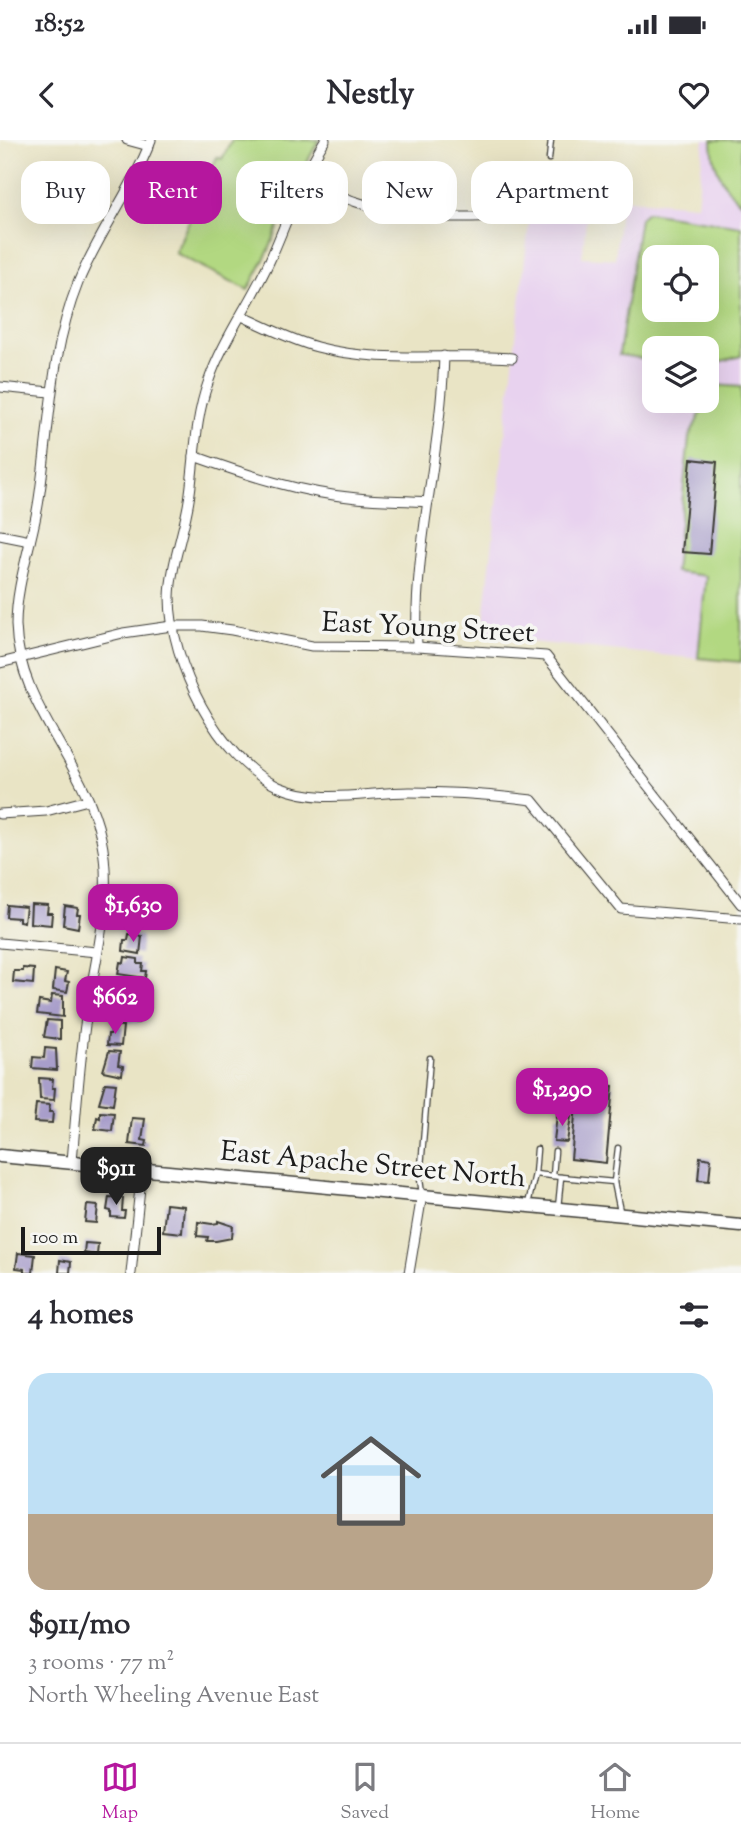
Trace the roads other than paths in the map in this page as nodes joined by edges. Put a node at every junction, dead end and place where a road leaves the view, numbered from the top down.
1 (127, 140) edge
2 (324, 140) edge
3 (551, 140) edge
4 (150, 143) edge
5 (550, 159) dead end
6 (313, 161) edge
7 (348, 198) edge
8 (471, 216) edge
9 (285, 224) edge
10 (242, 316) junction
11 (444, 356) junction
12 (512, 358) dead end
13 (0, 387) edge
14 (50, 392) junction
15 (194, 456) junction
16 (428, 502) junction
17 (0, 535) edge
18 (30, 541) junction
19 (173, 626) junction
20 (417, 647) junction
21 (20, 658) junction
22 (0, 663) edge
23 (88, 800) junction
24 (0, 814) edge
25 (741, 904) edge
26 (741, 919) edge
27 (0, 943) edge
28 (97, 952) junction
29 (430, 1058) dead end
30 (618, 1147) dead end
31 (537, 1149) dead end
32 (555, 1151) dead end
33 (0, 1156) edge
34 (72, 1162) junction
35 (142, 1169) junction
36 (535, 1174) junction
37 (553, 1176) junction
38 (561, 1177) junction
39 (614, 1182) junction
40 (422, 1195) junction
41 (528, 1206) junction
42 (558, 1209) junction
43 (621, 1215) junction
44 (741, 1226) edge
45 (131, 1273) edge
46 (409, 1273) edge

1 - 4 street
2 - 6 street
3 - 5 lane
4 - 14 street
7 - 8 street
9 - 10 street
10 - 11 street
10 - 15 street
11 - 12 street
11 - 16 street
13 - 14 street
14 - 18 street
15 - 16 street
15 - 19 street
16 - 20 street
17 - 18 street
18 - 21 street
19 - 20 street, East Young Street
19 - 21 street, East Young Street
19 - 26 street
20 - 25 street, East Young Street
21 - 22 street, East Young Street
21 - 23 street
23 - 24 street
23 - 28 street
27 - 28 street
28 - 34 street
29 - 40 lane
30 - 39 lane
31 - 36 lane
32 - 37 lane
33 - 34 main road, East Apache Street North
34 - 35 main road, East Apache Street North
35 - 40 main road, East Apache Street North
35 - 45 street
36 - 37 lane
36 - 41 lane
37 - 38 lane
38 - 39 lane
38 - 42 lane
39 - 43 lane
40 - 41 main road, East Apache Street North
40 - 46 street
41 - 42 main road, East Apache Street North
42 - 43 main road, East Apache Street North
43 - 44 main road, East Apache Street North

